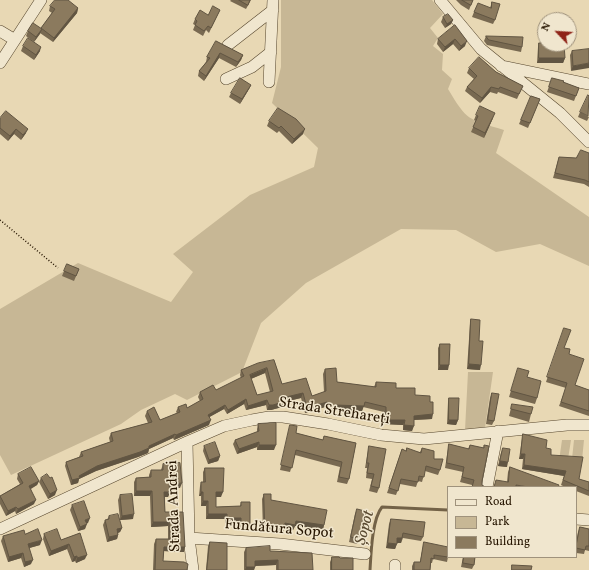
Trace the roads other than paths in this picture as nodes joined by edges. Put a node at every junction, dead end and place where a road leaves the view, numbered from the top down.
1 (41, 0) edge
2 (440, 0) edge
3 (273, 5) edge
4 (0, 31) edge
5 (15, 40) junction
6 (228, 45) edge
7 (271, 52) junction
8 (0, 63) edge
9 (500, 66) junction
10 (226, 79) dead end
11 (269, 82) dead end
12 (589, 84) edge
13 (589, 142) edge
14 (589, 425) edge
15 (498, 431) junction
16 (187, 442) junction
17 (487, 486) edge
18 (577, 519) edge
19 (589, 520) edge
20 (0, 529) edge
21 (190, 538) junction
22 (365, 554) dead end
23 (193, 570) edge

1 - 5 street
2 - 9 street
3 - 6 street
3 - 7 street
4 - 5 street
5 - 8 street
7 - 10 street
7 - 11 street
9 - 12 street
9 - 13 street
14 - 15 street, Strada Strehareți
15 - 16 street, Strada Strehareți
15 - 17 street
16 - 20 street, Strada Strehareți
16 - 21 street, Strada Andrei
18 - 19 street
21 - 22 street, Fundătura Sopot
21 - 23 street, Strada Andrei

